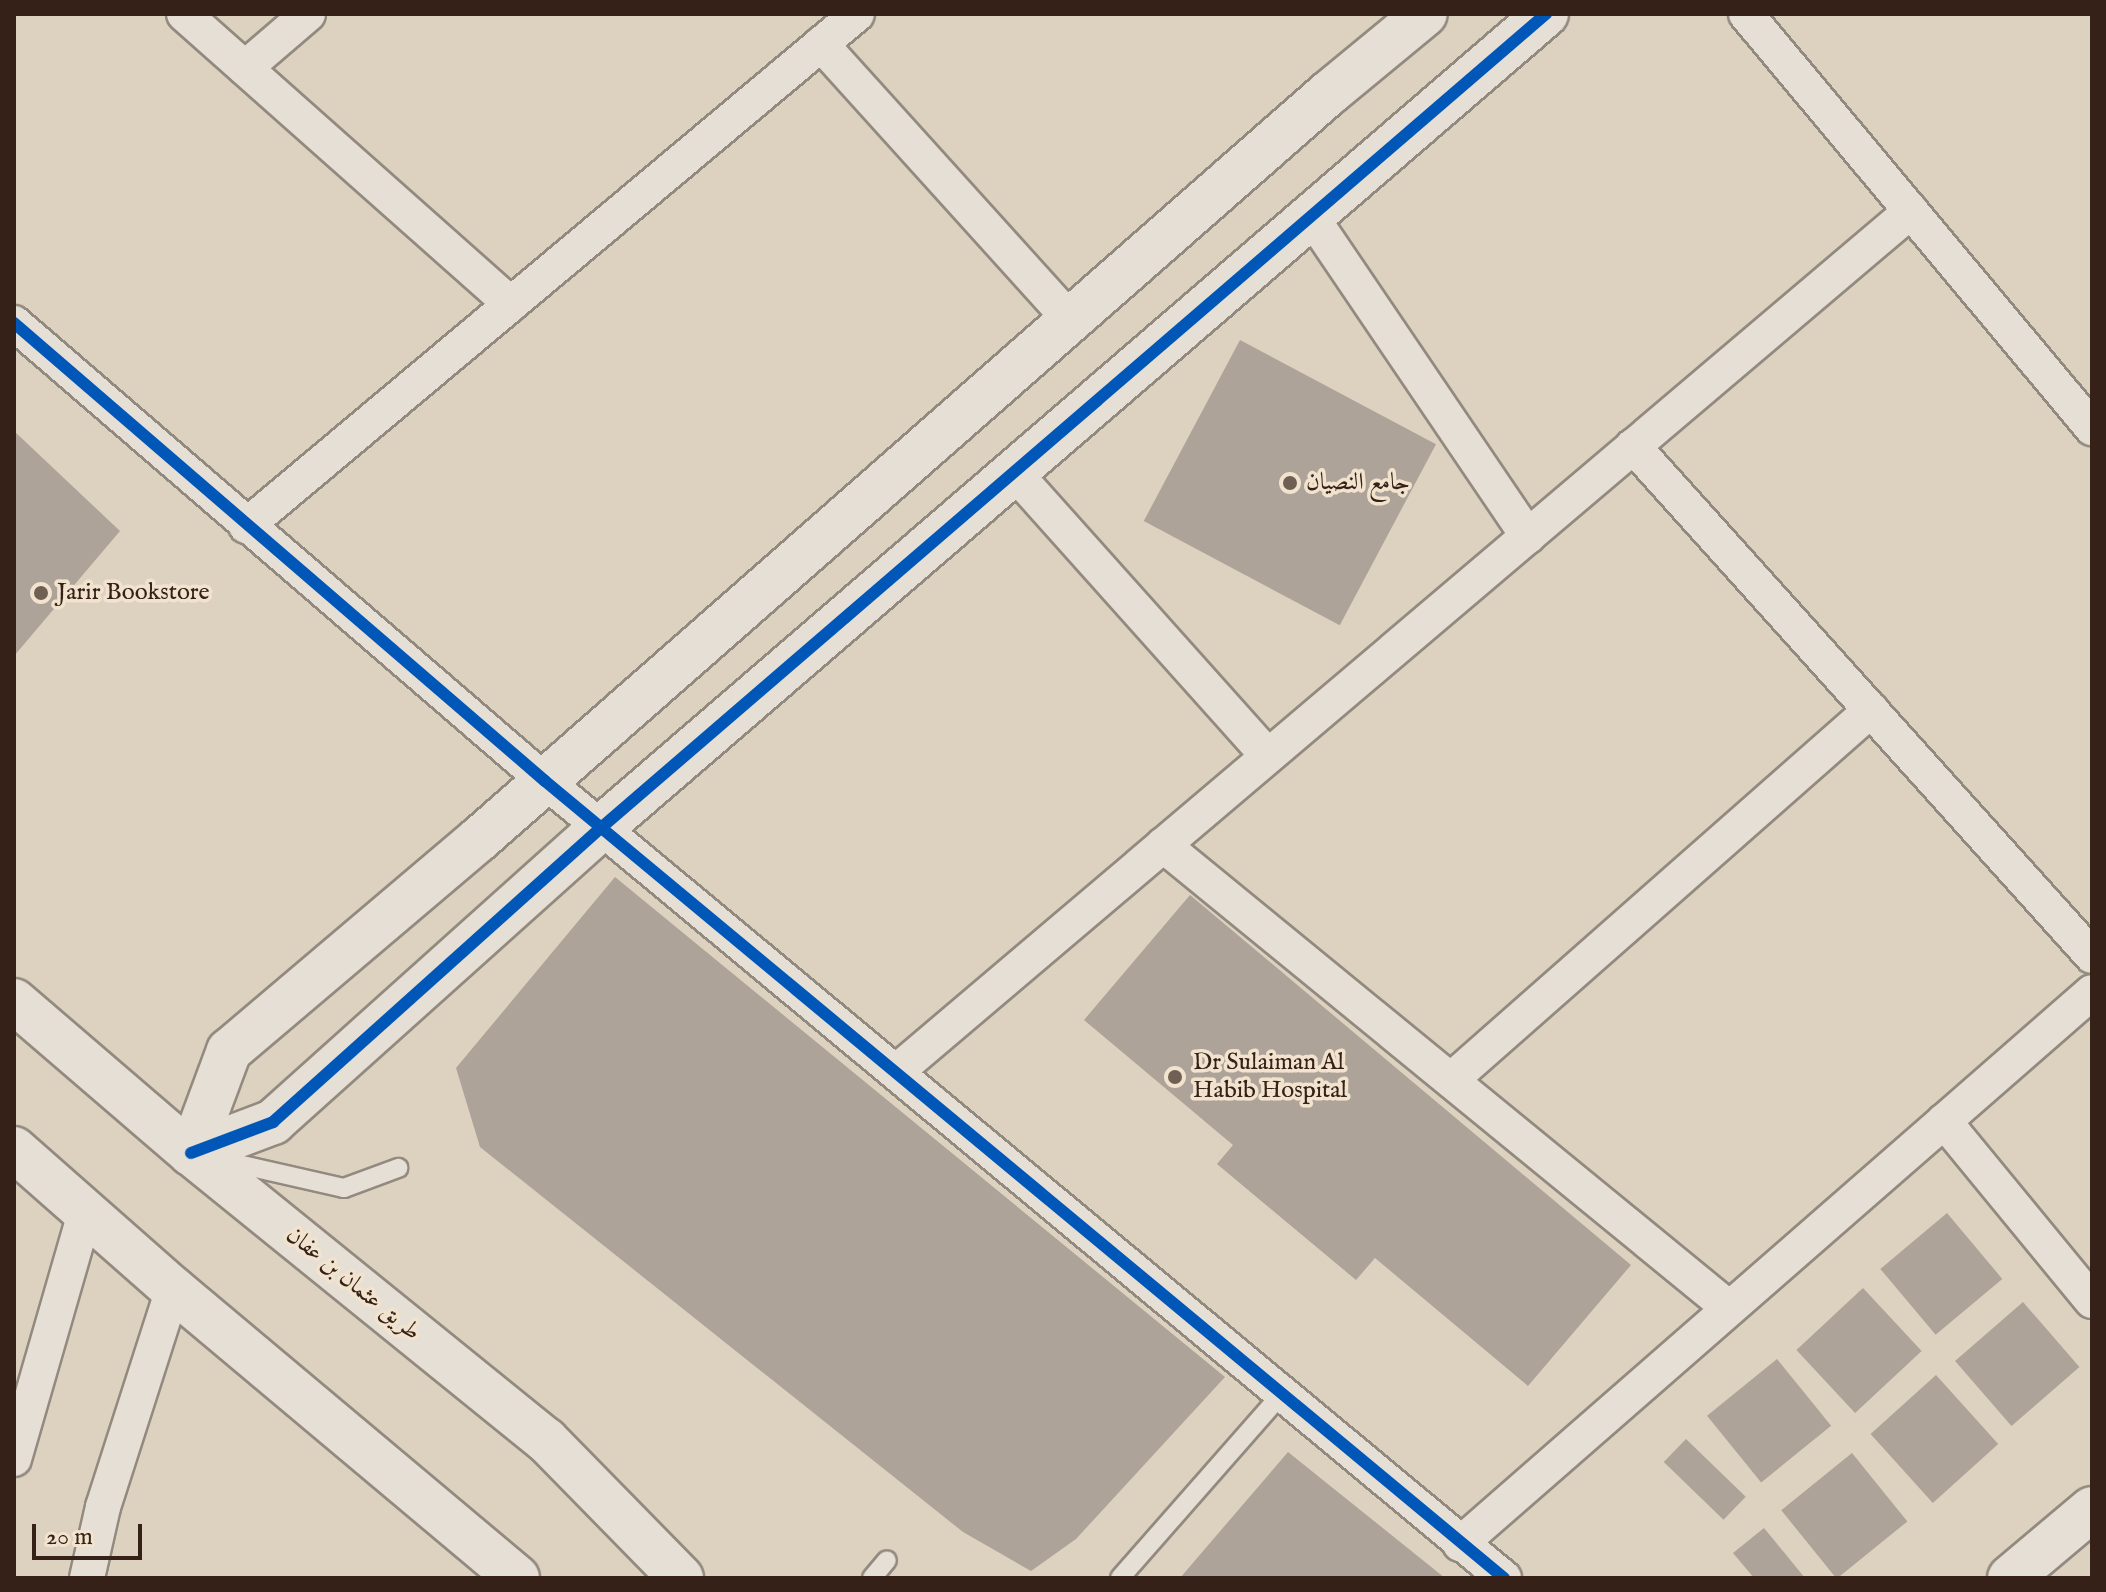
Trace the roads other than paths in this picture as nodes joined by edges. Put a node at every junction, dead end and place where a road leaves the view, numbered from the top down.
1 (184, 14) edge
2 (308, 14) edge
3 (857, 14) edge
4 (1425, 14) edge
5 (1546, 14) edge
6 (1746, 14) edge
7 (821, 44) junction
8 (245, 68) junction
9 (1911, 211) junction
10 (1311, 216) junction
11 (511, 304) junction
12 (1070, 320) junction
13 (14, 323) edge
14 (2092, 428) edge
15 (1633, 446) junction
16 (1013, 471) junction
17 (246, 526) junction
18 (1528, 536) junction
19 (1871, 710) junction
20 (1268, 756) junction
21 (545, 781) junction
22 (602, 827) junction
23 (1163, 845) junction
24 (2092, 956) edge
25 (2092, 992) edge
26 (14, 1001) edge
27 (896, 1072) junction
28 (1451, 1080) junction
29 (1944, 1121) junction
30 (14, 1149) edge
31 (191, 1153) junction
32 (398, 1168) dead end
33 (86, 1209) junction
34 (173, 1289) junction
35 (2092, 1301) edge
36 (1729, 1308) junction
37 (1281, 1395) junction
38 (14, 1459) edge
39 (2092, 1509) edge
40 (1460, 1544) junction
41 (887, 1560) dead end
42 (87, 1578) edge
43 (517, 1578) edge
44 (681, 1578) edge
45 (872, 1578) edge
46 (1120, 1578) edge
47 (1504, 1578) edge
48 (2010, 1578) edge

1 - 8 street
2 - 8 street
3 - 7 street
4 - 12 street
5 - 10 street
6 - 9 street
7 - 11 street
7 - 12 street
8 - 11 street
9 - 14 street
9 - 15 street
10 - 16 street
10 - 18 street
11 - 17 street
12 - 21 street
13 - 17 street
15 - 18 street
15 - 19 street
16 - 20 street
16 - 22 street
17 - 21 street
18 - 20 street
19 - 24 street
19 - 28 street
20 - 23 street
21 - 22 street
21 - 31 street
22 - 27 street
22 - 31 street
23 - 27 street
23 - 28 street
25 - 29 street
26 - 31 street, طريق عثمان بن عفان
27 - 37 street
28 - 36 street
29 - 35 street
29 - 36 street
30 - 33 street
31 - 32 lane
31 - 44 street, طريق عثمان بن عفان
33 - 34 street
33 - 38 street
34 - 42 street
34 - 43 street
36 - 40 street
37 - 40 street
37 - 46 lane
39 - 48 street
40 - 47 street
41 - 45 lane

